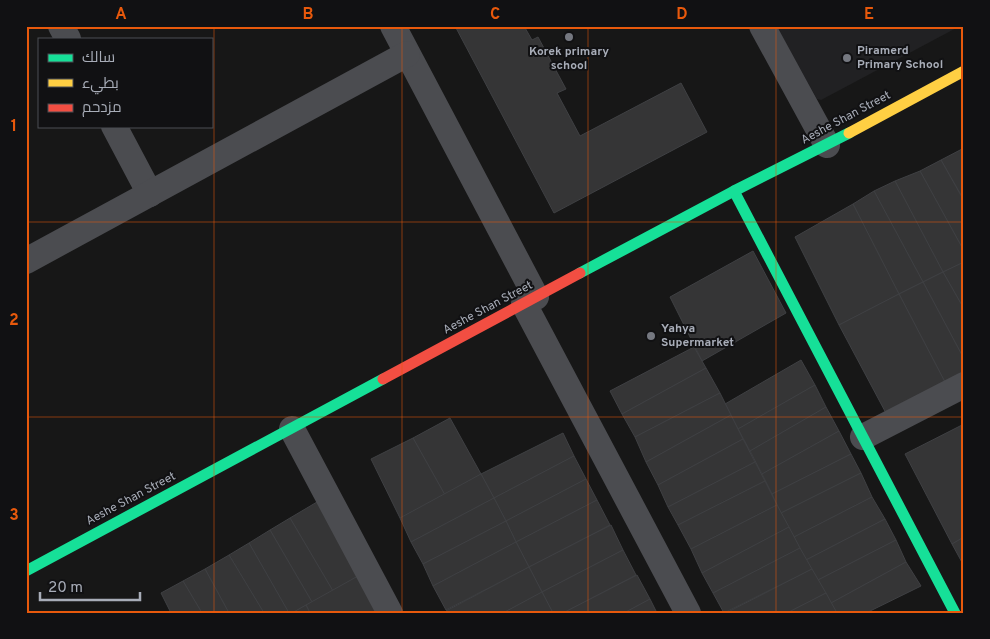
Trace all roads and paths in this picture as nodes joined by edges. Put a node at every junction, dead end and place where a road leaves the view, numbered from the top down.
1 (61, 26) edge
2 (392, 26) edge
3 (762, 26) edge
4 (67, 38) edge
5 (407, 54) junction
6 (964, 71) edge
7 (115, 128) edge
8 (827, 145) junction
9 (734, 191) junction
10 (150, 194) junction
11 (26, 261) edge
12 (530, 301) junction
13 (964, 385) edge
14 (292, 429) junction
15 (863, 437) junction
16 (26, 571) edge
17 (390, 613) edge
18 (688, 613) edge
19 (955, 613) edge

1 - 4 street
2 - 5 street
3 - 8 street
5 - 10 street
5 - 12 street
6 - 8 street, Aeshe Shan Street
7 - 10 street
8 - 9 street, Aeshe Shan Street
9 - 12 street, Aeshe Shan Street
9 - 15 street
10 - 11 street
12 - 14 street, Aeshe Shan Street
12 - 18 street
13 - 15 street
14 - 16 street, Aeshe Shan Street
14 - 17 street
15 - 19 street

